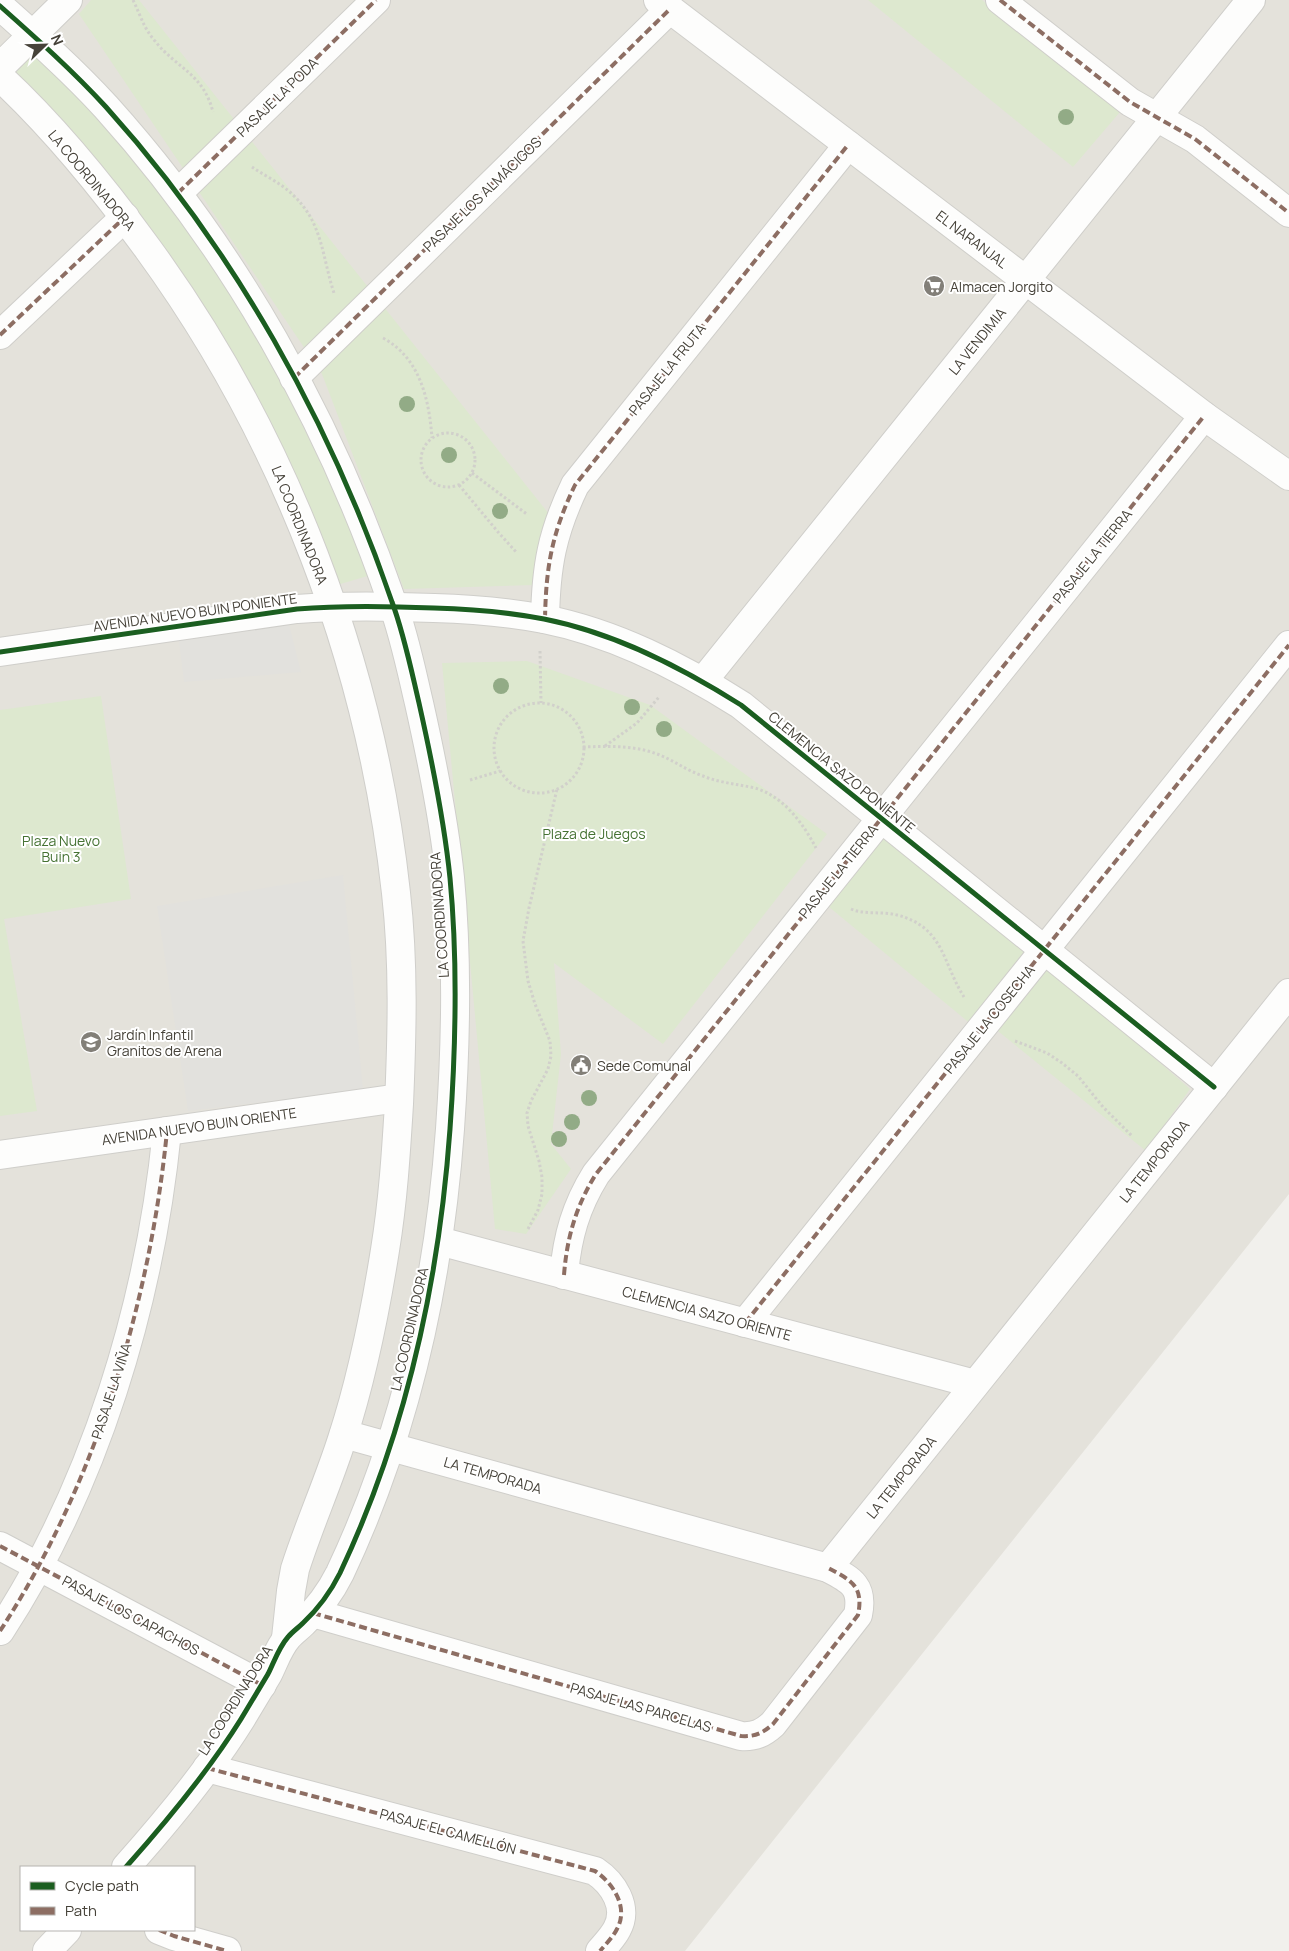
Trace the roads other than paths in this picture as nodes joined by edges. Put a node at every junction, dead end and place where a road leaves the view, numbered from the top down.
1 (68, 0) edge
2 (376, 0) edge
3 (1000, 0) edge
4 (1251, 0) edge
5 (664, 5) edge
6 (0, 6) edge
7 (33, 35) junction
8 (0, 66) edge
9 (0, 77) edge
10 (1157, 117) junction
11 (848, 145) junction
12 (178, 194) junction
13 (1289, 213) edge
14 (125, 217) junction
15 (1026, 280) junction
16 (0, 335) edge
17 (294, 378) junction
18 (1204, 416) junction
19 (1289, 476) edge
20 (332, 606) junction
21 (394, 606) junction
22 (545, 619) junction
23 (1289, 644) edge
24 (0, 652) edge
25 (703, 681) junction
26 (880, 818) junction
27 (1044, 950) junction
28 (1289, 993) edge
29 (1214, 1087) junction
30 (399, 1098) junction
31 (167, 1131) junction
32 (0, 1155) edge
33 (439, 1241) junction
34 (564, 1275) junction
35 (745, 1323) junction
36 (975, 1384) junction
37 (344, 1434) junction
38 (390, 1447) junction
39 (0, 1546) edge
40 (38, 1566) junction
41 (828, 1568) junction
42 (313, 1613) junction
43 (0, 1632) edge
44 (286, 1638) junction
45 (262, 1685) junction
46 (207, 1768) junction
47 (127, 1866) edge
48 (66, 1931) edge
49 (161, 1931) edge
50 (46, 1951) edge
51 (227, 1951) edge
52 (600, 1951) edge

1 - 7 street
2 - 12 street, PASAJE LA PODA
3 - 10 street
4 - 10 street, LA VENDIMIA
5 - 11 street, EL NARANJAL
5 - 17 street, PASAJE LOS ALMÁCIGOS
6 - 7 street, LA COORDINADORA
7 - 8 street
7 - 12 street, LA COORDINADORA
9 - 14 street, LA COORDINADORA
10 - 13 street
10 - 15 street, LA VENDIMIA
11 - 15 street, EL NARANJAL
11 - 22 street, PASAJE LA FRUTA
12 - 17 street, LA COORDINADORA
14 - 16 street
14 - 20 street, LA COORDINADORA
15 - 18 street, EL NARANJAL
15 - 25 street, LA VENDIMIA
17 - 21 street, LA COORDINADORA
18 - 19 street, EL NARANJAL
18 - 26 street, PASAJE LA TIERRA
20 - 21 street, AVENIDA NUEVO BUIN PONIENTE
20 - 24 street, AVENIDA NUEVO BUIN PONIENTE
20 - 30 street, LA COORDINADORA
21 - 22 street, CLEMENCIA SAZO PONIENTE
21 - 33 street, LA COORDINADORA
22 - 25 street, CLEMENCIA SAZO PONIENTE
23 - 27 street, PASAJE LA COSECHA
25 - 26 street, CLEMENCIA SAZO PONIENTE
26 - 27 street, CLEMENCIA SAZO PONIENTE
26 - 34 street, PASAJE LA TIERRA
27 - 29 street, CLEMENCIA SAZO PONIENTE
27 - 35 street, PASAJE LA COSECHA
28 - 29 street, LA TEMPORADA
29 - 36 street, LA TEMPORADA
30 - 31 street, AVENIDA NUEVO BUIN ORIENTE
30 - 37 street, LA COORDINADORA
31 - 32 street, AVENIDA NUEVO BUIN ORIENTE
31 - 40 street, PASAJE LA VIÑA
33 - 34 street, CLEMENCIA SAZO ORIENTE
33 - 38 street, LA COORDINADORA
34 - 35 street, CLEMENCIA SAZO ORIENTE
35 - 36 street, CLEMENCIA SAZO ORIENTE
36 - 41 street, LA TEMPORADA
37 - 38 street, LA TEMPORADA
37 - 44 street, LA COORDINADORA
38 - 41 street, LA TEMPORADA
38 - 42 street, LA COORDINADORA
39 - 40 street, PASAJE LOS CAPACHOS
40 - 43 street, PASAJE LA VIÑA
40 - 45 street, PASAJE LOS CAPACHOS
41 - 42 street, PASAJE LAS PARCELAS
42 - 44 street, LA COORDINADORA
44 - 45 street, LA COORDINADORA
45 - 46 street, LA COORDINADORA
46 - 47 street, LA COORDINADORA
46 - 52 street, PASAJE EL CAMELLÓN
48 - 50 street
49 - 51 street

